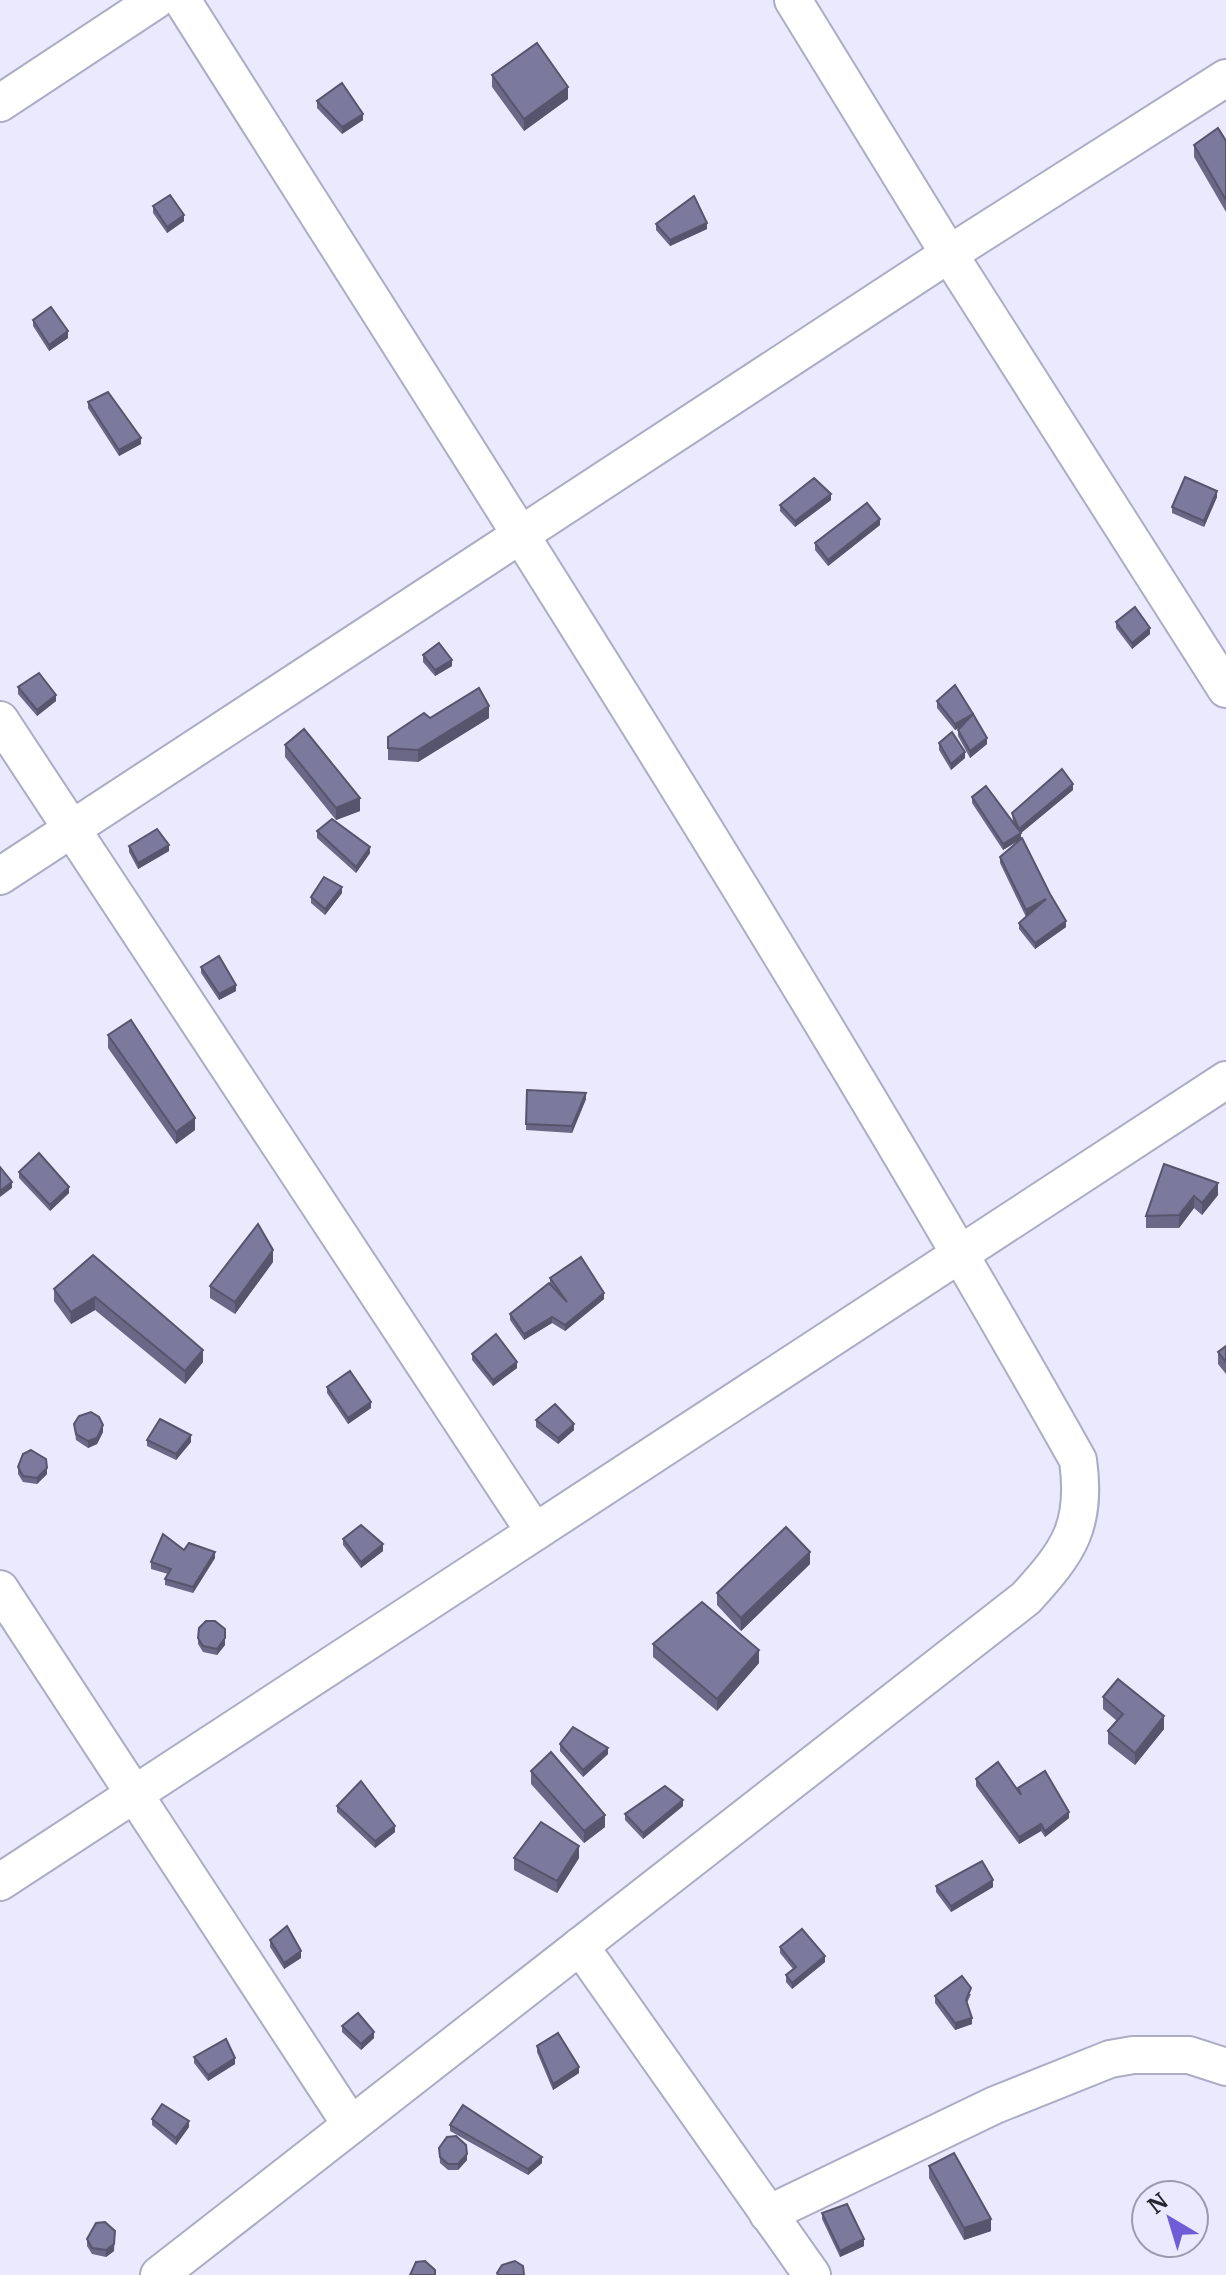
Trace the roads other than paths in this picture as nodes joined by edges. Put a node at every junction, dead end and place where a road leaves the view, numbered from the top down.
1 (156, 0) edge
2 (182, 0) edge
3 (793, 0) edge
4 (1226, 78) edge
5 (0, 103) edge
6 (949, 254) junction
7 (520, 535) junction
8 (1226, 689) edge
9 (0, 720) edge
10 (72, 829) junction
11 (0, 876) edge
12 (1226, 1080) edge
13 (961, 1252) junction
14 (534, 1531) junction
15 (0, 1589) edge
16 (133, 1792) junction
17 (0, 1882) edge
18 (580, 1946) junction
19 (1226, 2067) edge
20 (351, 2125) junction
21 (768, 2214) junction
22 (159, 2275) edge
23 (812, 2275) edge

1 - 5 street
2 - 7 street
3 - 6 street
4 - 6 street
6 - 7 street
6 - 8 street
7 - 10 street
7 - 13 street
9 - 10 street
10 - 11 street
10 - 14 street
12 - 13 street
13 - 14 street
13 - 18 street
14 - 16 street
15 - 16 street
16 - 17 street
16 - 20 street
18 - 20 street
18 - 21 street
19 - 21 street
20 - 22 street
21 - 23 street

